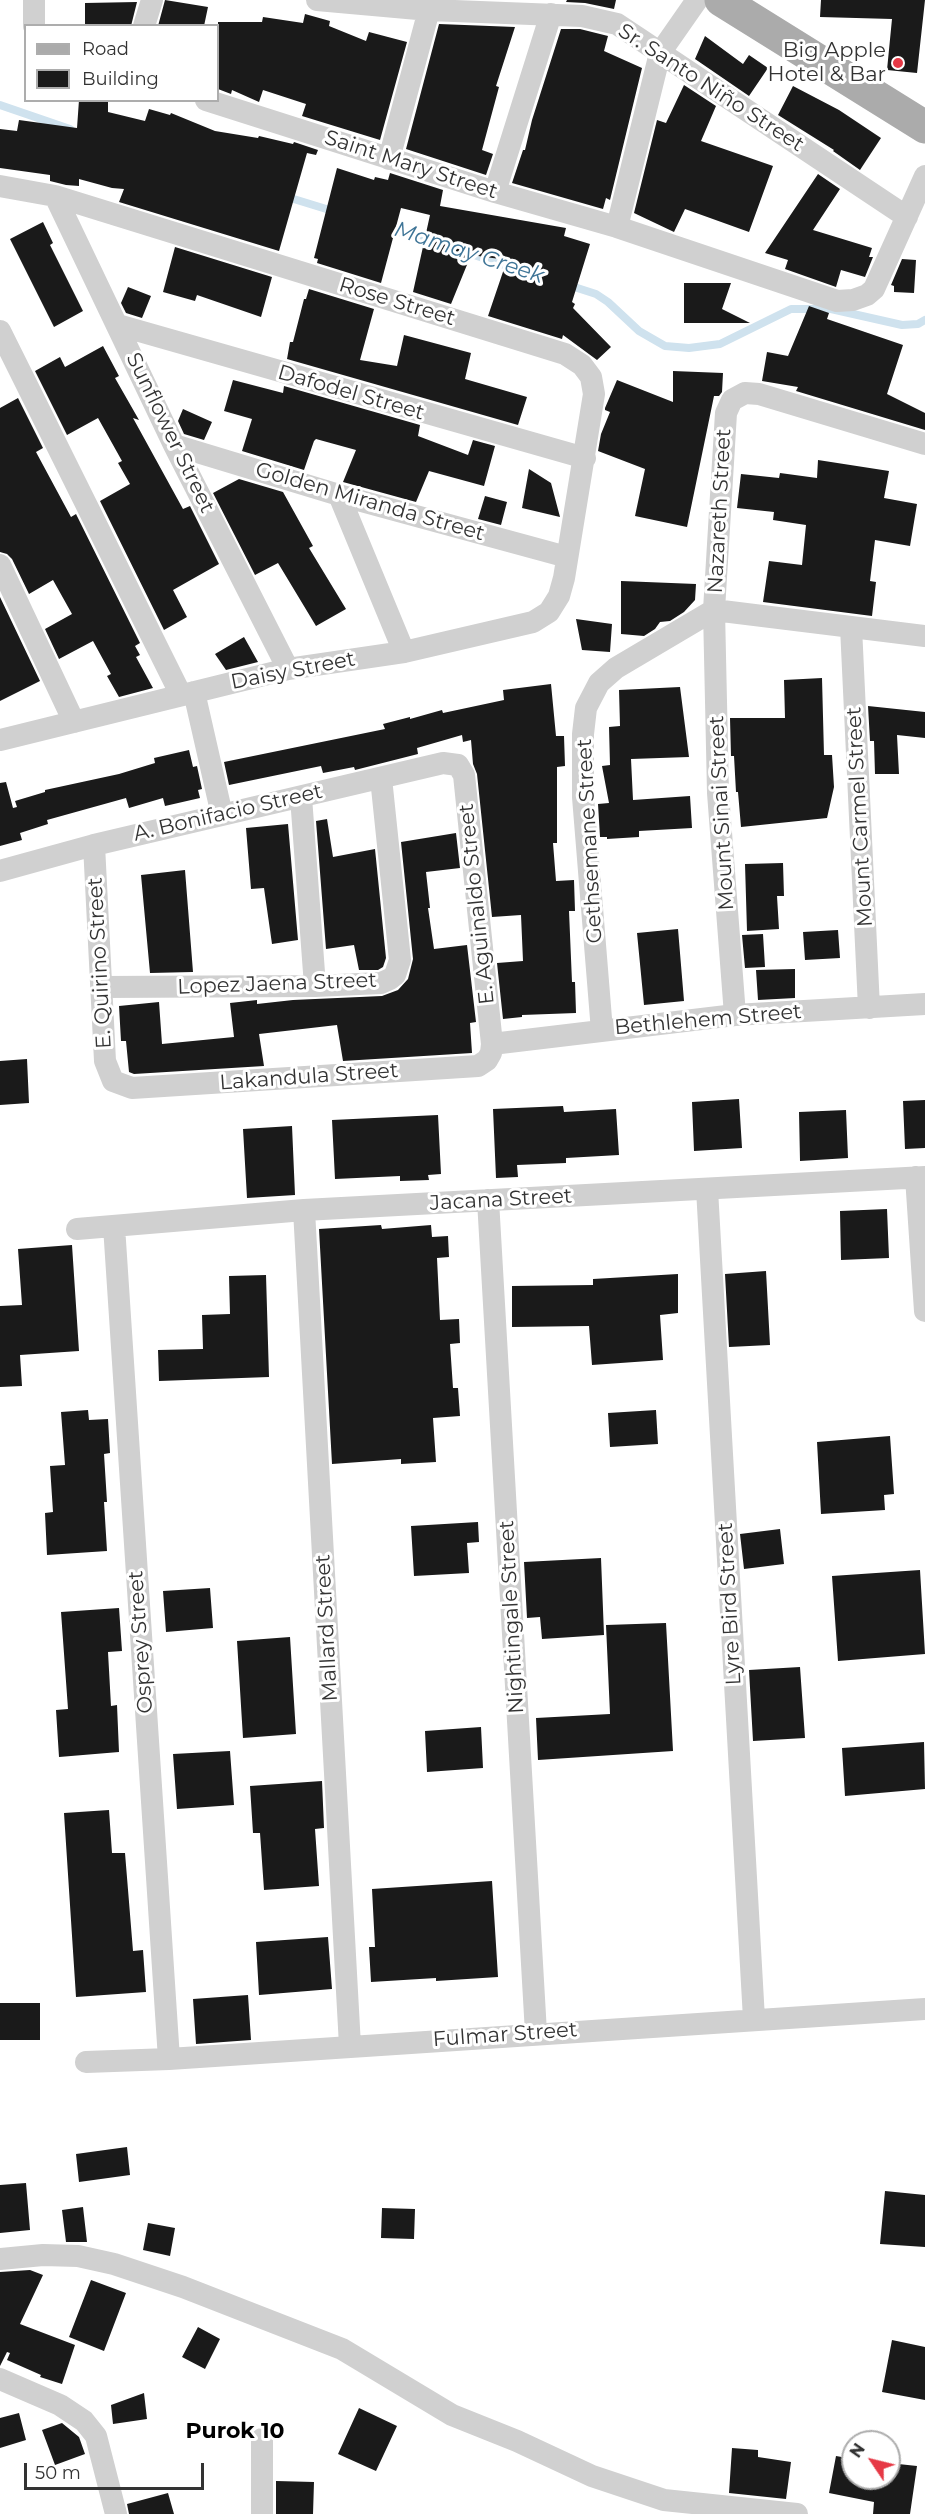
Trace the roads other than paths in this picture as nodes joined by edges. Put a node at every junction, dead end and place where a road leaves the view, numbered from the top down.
1 (34, 0) edge
2 (152, 0) edge
3 (317, 0) edge
4 (698, 0) edge
5 (722, 0) edge
6 (429, 10) junction
7 (551, 14) junction
8 (34, 24) edge
9 (145, 24) edge
10 (660, 53) junction
11 (212, 102) edge
12 (925, 127) edge
13 (389, 159) junction
14 (925, 176) edge
15 (0, 186) edge
16 (495, 192) junction
17 (55, 196) junction
18 (907, 217) junction
19 (617, 226) junction
20 (118, 325) junction
21 (0, 331) edge
22 (925, 444) edge
23 (174, 445) junction
24 (585, 458) junction
25 (339, 495) junction
26 (0, 565) edge
27 (566, 567) junction
28 (714, 610) junction
29 (851, 627) junction
30 (925, 636) edge
31 (404, 652) junction
32 (288, 669) junction
33 (187, 694) junction
34 (74, 722) junction
35 (0, 740) edge
36 (458, 765) joint
37 (381, 778) junction
38 (301, 796) junction
39 (222, 815) junction
40 (94, 845) junction
41 (0, 871) edge
42 (315, 986) junction
43 (102, 987) junction
44 (925, 1004) edge
45 (869, 1008) junction
46 (735, 1015) junction
47 (602, 1031) junction
48 (492, 1044) junction
49 (113, 1081) joint
50 (921, 1177) edge
51 (707, 1189) junction
52 (488, 1200) junction
53 (304, 1210) junction
54 (114, 1226) junction
55 (77, 1229) dead end
56 (925, 1311) edge
57 (925, 2009) edge
58 (754, 2019) junction
59 (536, 2033) junction
60 (350, 2046) junction
61 (169, 2059) junction
62 (86, 2062) dead end
63 (0, 2259) edge
64 (0, 2379) edge
65 (262, 2439) dead end
66 (116, 2514) edge
67 (262, 2514) edge
68 (797, 2514) edge

1 - 8 street
2 - 9 street
3 - 6 street, Sr. Santo Niño Street
4 - 10 street
5 - 12 main road
6 - 7 street, Sr. Santo Niño Street
6 - 13 street
7 - 10 street, Sr. Santo Niño Street
7 - 16 street
10 - 18 street, Sr. Santo Niño Street
10 - 19 street
11 - 13 street, Saint Mary Street
13 - 16 street, Saint Mary Street
14 - 18 street
15 - 17 street, Rose Street
16 - 19 street, Saint Mary Street
17 - 20 street, Sunflower Street
17 - 24 street, Rose Street
18 - 19 street, Saint Mary Street
20 - 23 street, Sunflower Street
20 - 24 street, Dafodel Street
21 - 33 street
22 - 28 street, Nazareth Street
23 - 25 street, Golden Miranda Street
23 - 32 street, Sunflower Street
24 - 27 street, Rose Street
25 - 27 street, Golden Miranda Street
25 - 31 street
26 - 34 street
27 - 31 street, Daisy Street
28 - 29 street
28 - 46 street, Mount Sinai Street
28 - 47 street, Gethsemane Street
29 - 30 street
29 - 45 street, Mount Carmel Street
31 - 32 street, Daisy Street
32 - 33 street, Daisy Street
33 - 34 street, Daisy Street
33 - 39 street
34 - 35 street, Daisy Street
36 - 37 street, A. Bonifacio Street
36 - 48 street, E. Aguinaldo Street
37 - 38 street, A. Bonifacio Street
37 - 42 street, Lopez Jaena Street
38 - 39 street, A. Bonifacio Street
38 - 42 street
39 - 40 street, A. Bonifacio Street
40 - 41 street, A. Bonifacio Street
40 - 43 street, E. Quirino Street
42 - 43 street, Lopez Jaena Street
43 - 49 street, E. Quirino Street
44 - 45 street, Bethlehem Street
45 - 46 street, Bethlehem Street
46 - 47 street, Bethlehem Street
47 - 48 street, Bethlehem Street
48 - 49 street, Lakandula Street
50 - 51 street, Jacana Street
50 - 56 street
51 - 52 street, Jacana Street
51 - 58 street, Lyre Bird Street
52 - 53 street, Jacana Street
52 - 59 street, Nightingale Street
53 - 54 street, Jacana Street
53 - 60 street, Mallard Street
54 - 55 street, Jacana Street
54 - 61 street, Osprey Street
57 - 58 street, Fulmar Street
58 - 59 street, Fulmar Street
59 - 60 street, Fulmar Street
60 - 61 street, Fulmar Street
61 - 62 street, Fulmar Street
63 - 68 street
64 - 66 street
65 - 67 street

